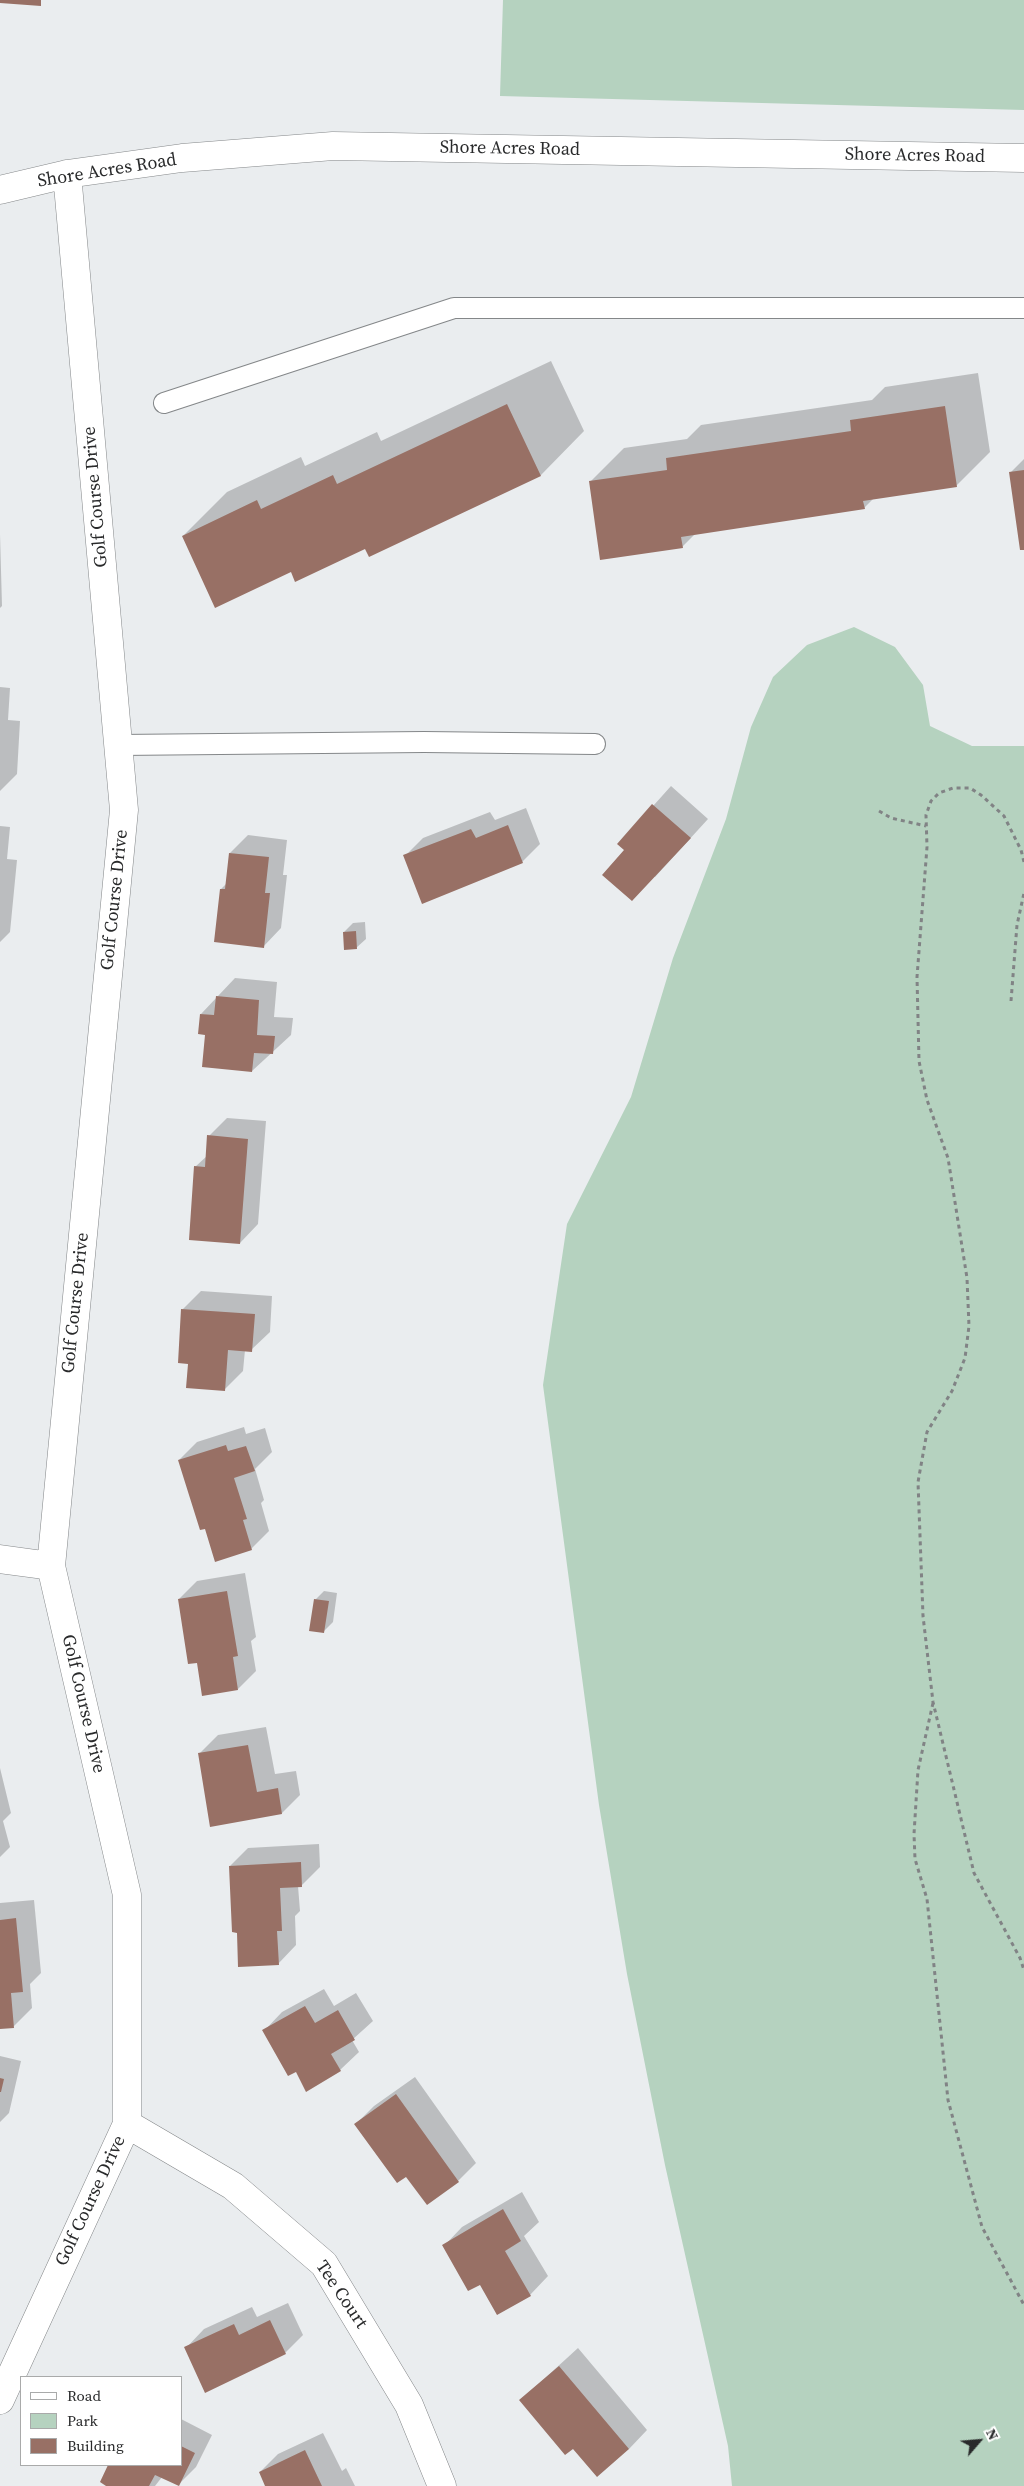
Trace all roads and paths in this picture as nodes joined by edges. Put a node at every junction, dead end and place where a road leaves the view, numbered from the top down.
1 (1024, 158) edge
2 (67, 174) junction
3 (0, 190) edge
4 (1024, 308) edge
5 (164, 403) dead end
6 (594, 744) dead end
7 (118, 745) junction
8 (879, 811) dead end
9 (926, 826) junction
10 (1024, 862) edge
11 (1024, 892) edge
12 (1011, 1000) dead end
13 (0, 1559) edge
14 (51, 1566) junction
15 (933, 1702) junction
16 (1024, 1970) edge
17 (127, 2124) junction
18 (1024, 2304) edge
19 (0, 2400) edge
20 (442, 2486) edge

1 - 2 street, Shore Acres Road
2 - 3 street, Shore Acres Road
2 - 7 street, Golf Course Drive
4 - 5 lane
6 - 7 lane
7 - 14 street, Golf Course Drive
8 - 9 path
9 - 10 path
9 - 15 path
11 - 12 path
13 - 14 street
14 - 17 street, Golf Course Drive
15 - 16 path
15 - 18 path
17 - 19 street, Golf Course Drive
17 - 20 street, Tee Court

